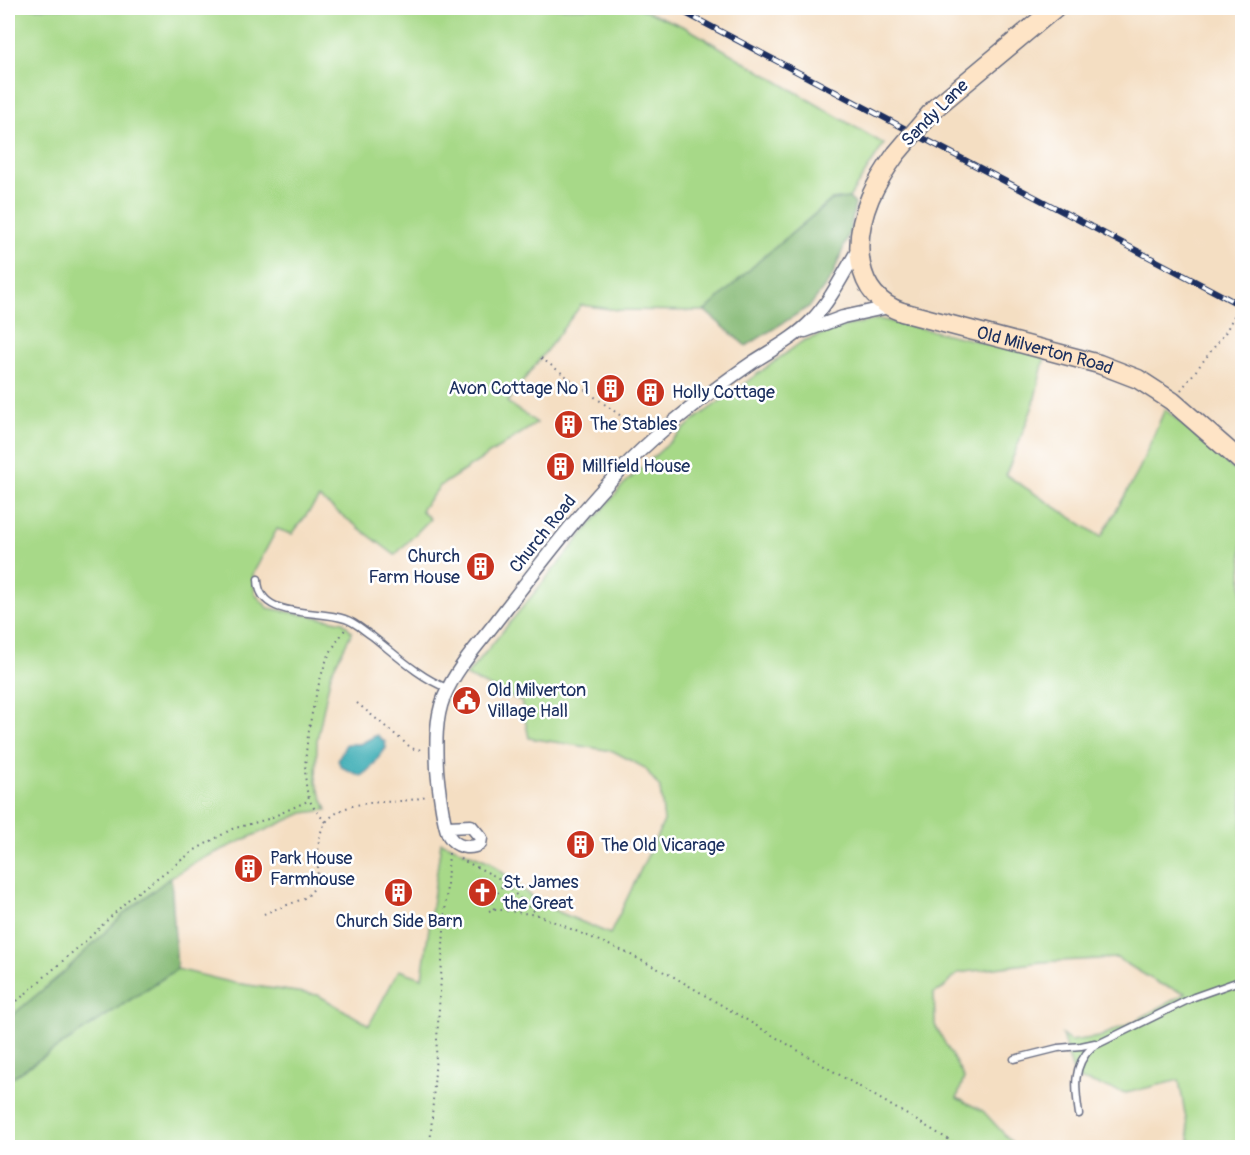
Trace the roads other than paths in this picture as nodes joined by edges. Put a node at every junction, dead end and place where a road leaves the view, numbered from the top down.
1 (1055, 8) edge
2 (859, 248) junction
3 (889, 307) junction
4 (795, 335) junction
5 (1242, 462) edge
6 (258, 579) dead end
7 (448, 689) junction
8 (448, 831) road end
9 (1242, 980) edge
10 (1099, 1042) junction
11 (1072, 1047) junction
12 (1014, 1059) dead end
13 (1077, 1070) junction
14 (1079, 1114) dead end

1 - 2 street, Sandy Lane, bridge
2 - 3 street
2 - 4 street, Church Road
3 - 4 street, Church Road
3 - 5 street, Old Milverton Road
4 - 7 street, Church Road
6 - 7 lane
7 - 8 street, Church Road
9 - 10 lane
10 - 11 lane
10 - 13 lane
11 - 12 lane
11 - 13 lane
13 - 14 lane

